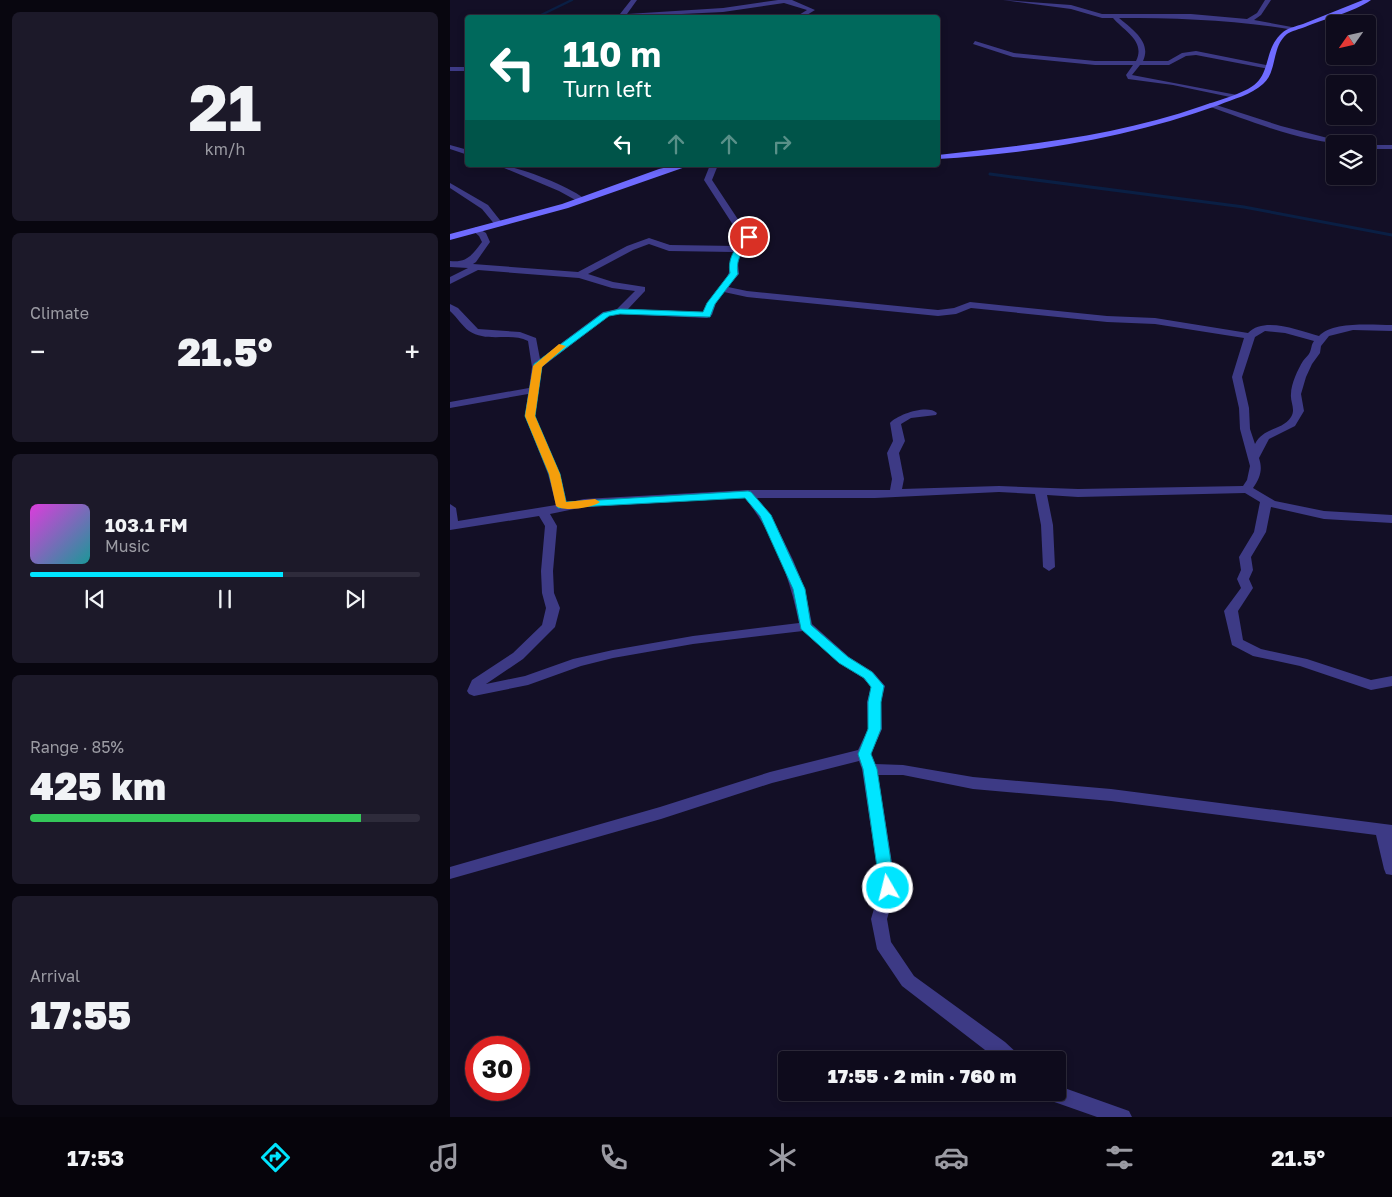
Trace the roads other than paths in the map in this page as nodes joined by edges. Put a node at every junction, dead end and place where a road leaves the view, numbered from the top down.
1 (634, 0) edge
2 (1006, 0) edge
3 (1268, 0) edge
4 (1368, 0) edge
5 (787, 1) edge
6 (623, 15) edge
7 (639, 15) edge
8 (803, 15) edge
9 (1117, 17) junction
10 (1247, 21) junction
11 (1294, 28) junction
12 (975, 43) dead end
13 (1138, 63) junction
14 (1269, 67) junction
15 (450, 69) edge
16 (465, 69) edge
17 (1235, 96) junction
18 (1210, 105) junction
19 (1326, 139) edge
20 (1376, 146) edge
21 (450, 147) edge
22 (1392, 147) edge
23 (465, 152) edge
24 (940, 157) edge
25 (506, 167) edge
26 (681, 167) edge
27 (713, 167) edge
28 (450, 184) edge
29 (582, 200) junction
30 (499, 224) junction
31 (476, 230) junction
32 (450, 237) edge
33 (738, 250) junction
34 (450, 264) edge
35 (462, 265) junction
36 (477, 267) junction
37 (580, 275) junction
38 (450, 281) edge
39 (722, 289) junction
40 (450, 307) edge
41 (620, 311) junction
42 (1392, 328) edge
43 (1250, 336) junction
44 (1321, 340) junction
45 (537, 366) junction
46 (533, 390) junction
47 (450, 405) edge
48 (932, 413) dead end
49 (1254, 458) junction
50 (1246, 489) junction
51 (1040, 490) junction
52 (896, 492) junction
53 (748, 494) junction
54 (1266, 501) junction
55 (562, 506) junction
56 (450, 508) edge
57 (542, 511) junction
58 (1392, 519) edge
59 (451, 526) edge
60 (1049, 568) dead end
61 (806, 626) junction
62 (1392, 681) edge
63 (867, 762) junction
64 (1387, 830) edge
65 (1392, 869) edge
66 (450, 873) edge
67 (1001, 1051) edge
68 (1066, 1098) edge
69 (1122, 1117) edge

1 - 6 street
2 - 9 street
3 - 10 street
4 - 11 street
5 - 7 street
5 - 8 street
9 - 10 street
9 - 13 street
10 - 11 street
11 - 14 street
12 - 13 street
13 - 14 street
13 - 17 street
14 - 17 street
15 - 16 street
17 - 18 street
18 - 19 street
18 - 24 street
20 - 22 street
21 - 23 street
25 - 29 street
26 - 29 street
27 - 33 street
28 - 30 street
29 - 30 street
30 - 31 street
31 - 32 street
31 - 35 street
33 - 37 street
33 - 39 street
34 - 35 street
35 - 36 street
36 - 37 street
36 - 38 street
37 - 41 street
39 - 41 street
39 - 43 street
40 - 45 street
41 - 45 street
42 - 44 street
43 - 44 street
43 - 49 street
44 - 49 street
45 - 46 street
46 - 47 street
46 - 55 street
48 - 52 street
49 - 50 street
50 - 51 street
50 - 54 street
51 - 52 street
51 - 60 street
52 - 53 street
53 - 55 street
53 - 61 street
54 - 58 street
54 - 62 street
55 - 57 street
56 - 59 street
57 - 59 street
57 - 61 street
61 - 63 street
63 - 64 street
63 - 66 street
63 - 67 street
64 - 65 street
68 - 69 street

